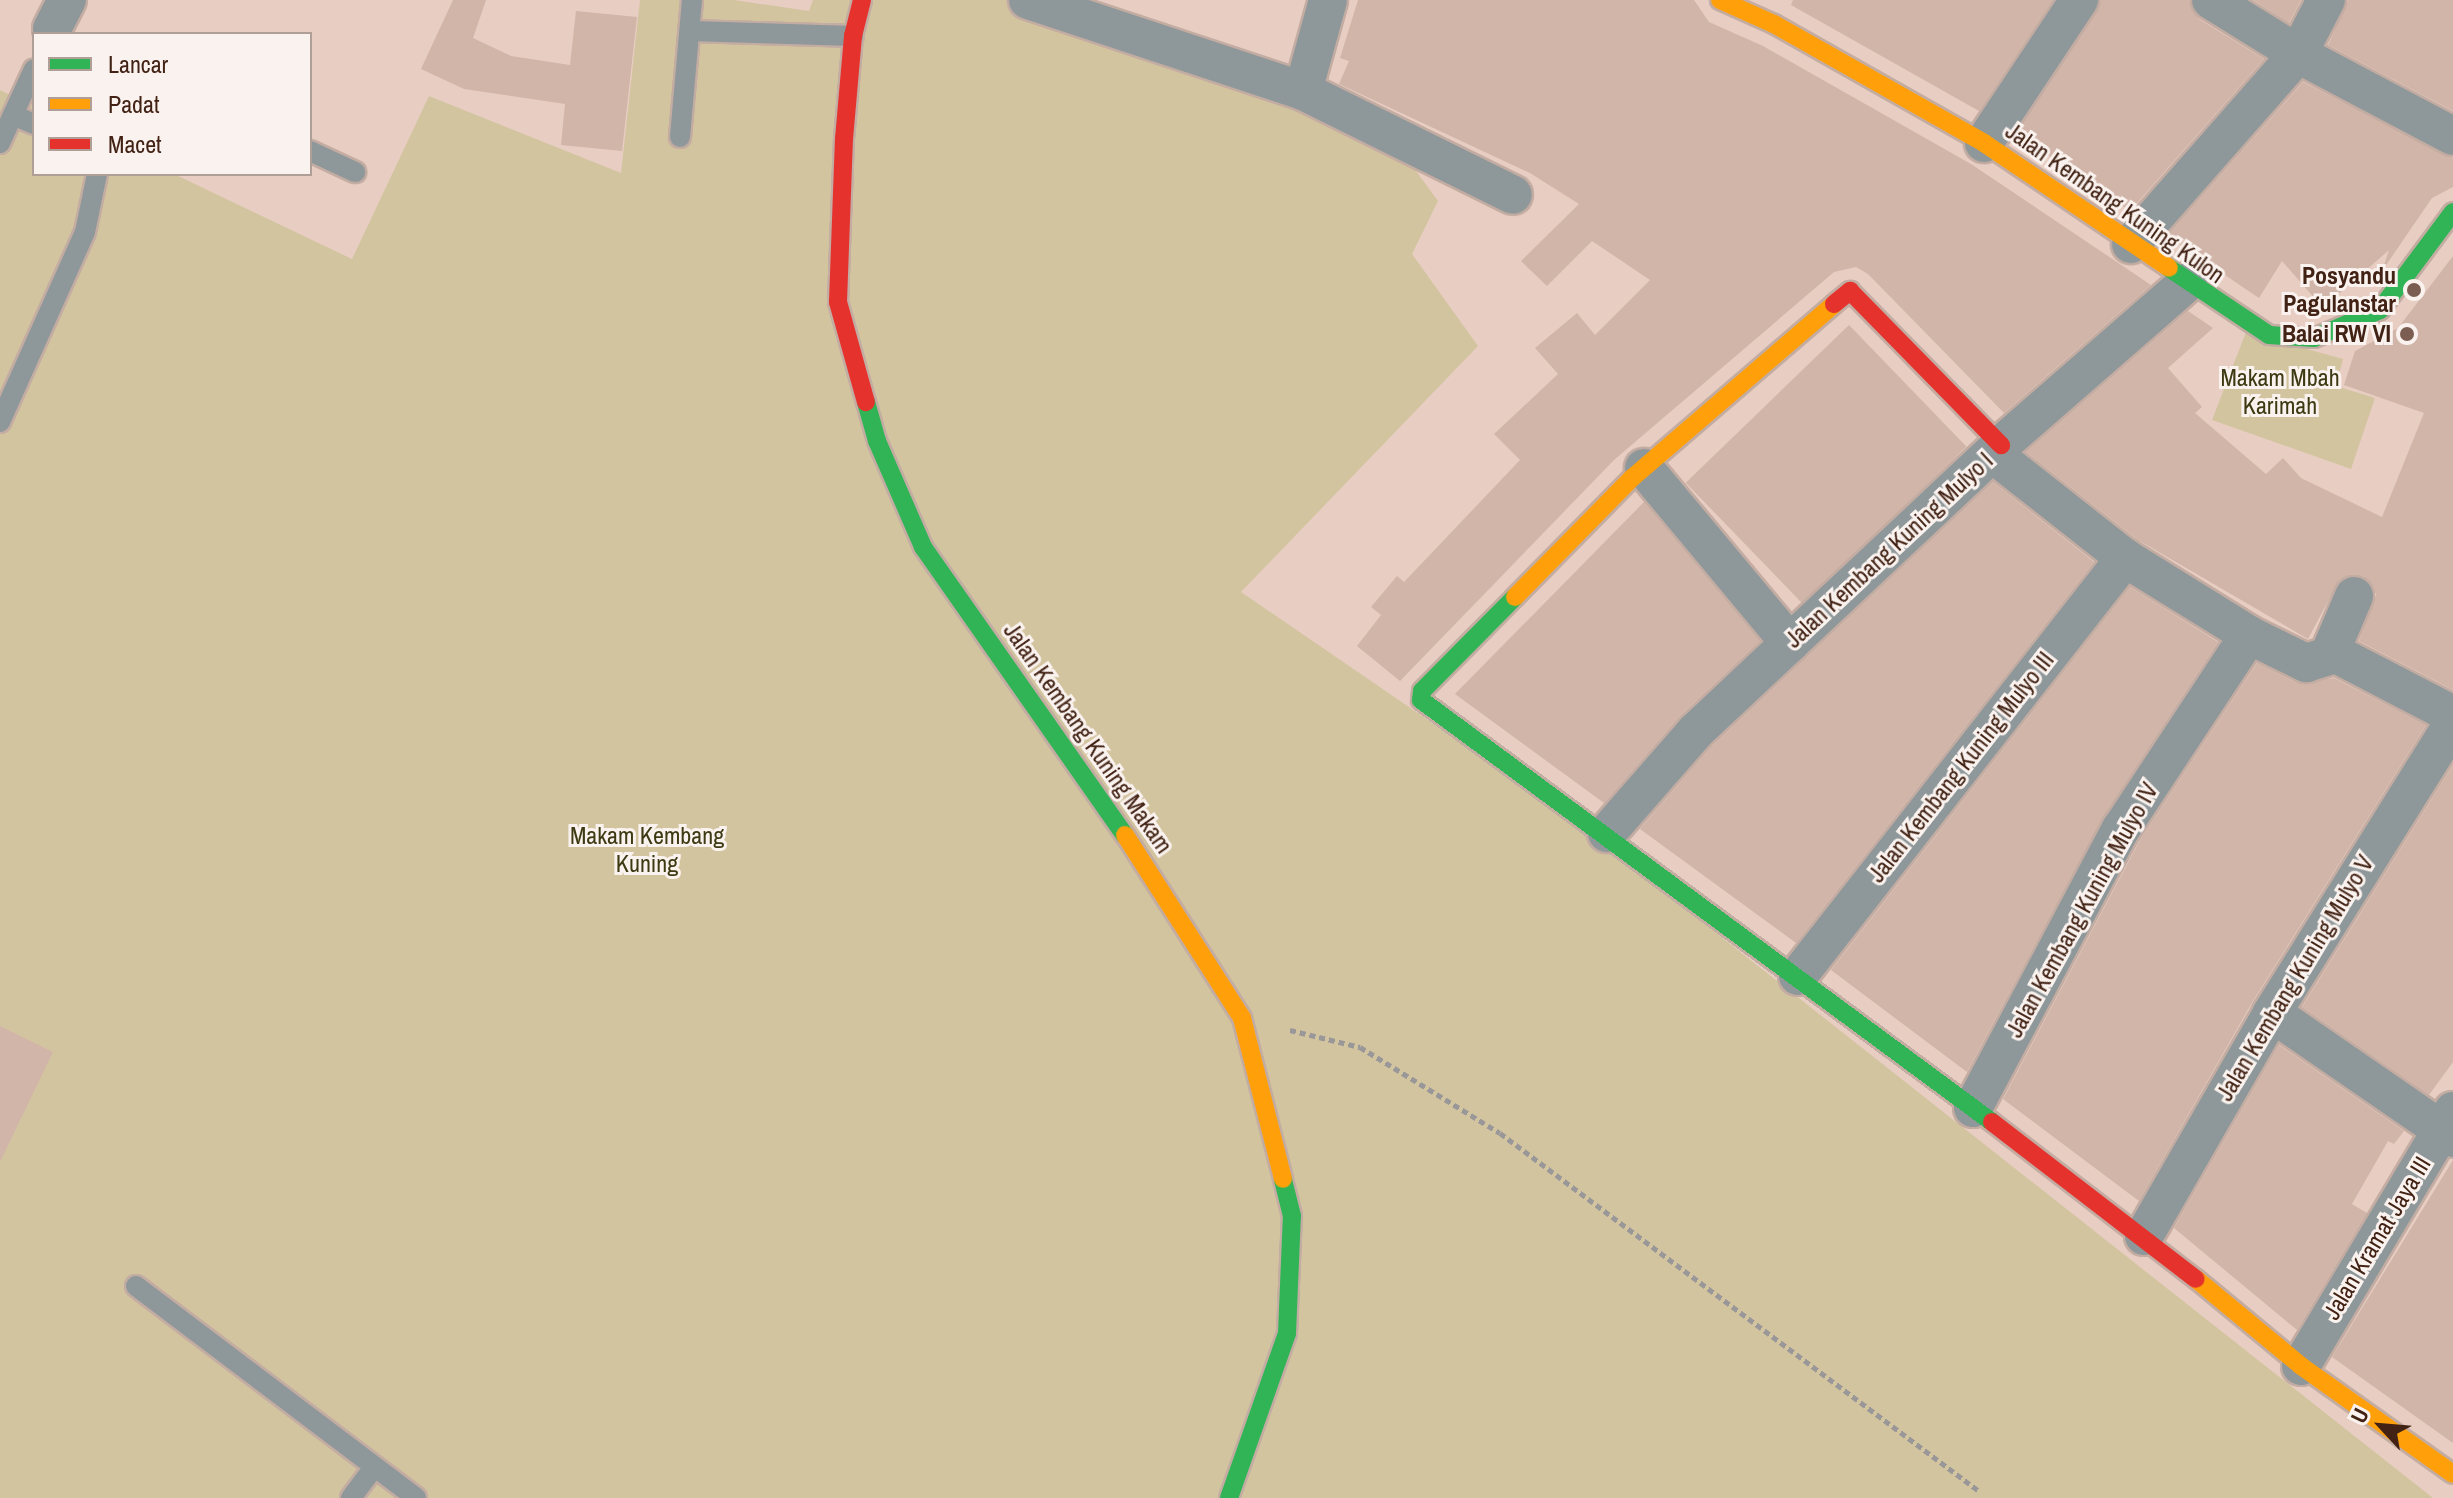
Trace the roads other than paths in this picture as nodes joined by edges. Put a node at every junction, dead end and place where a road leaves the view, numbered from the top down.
1 (692, 0) edge
2 (862, 0) edge
3 (1028, 0) edge
4 (1328, 0) edge
5 (1720, 0) edge
6 (2079, 0) edge
7 (2211, 0) edge
8 (2326, 0) edge
9 (691, 31) junction
10 (853, 36) junction
11 (2298, 54) junction
12 (32, 73) edge
13 (1303, 91) junction
14 (13, 115) junction
15 (32, 123) edge
16 (2453, 136) edge
17 (680, 137) dead end
18 (0, 143) edge
19 (1984, 143) junction
20 (312, 152) edge
21 (355, 172) dead end
22 (97, 176) edge
23 (1513, 195) dead end
24 (2453, 212) edge
25 (2131, 244) junction
26 (2188, 282) junction
27 (0, 422) edge
28 (1997, 450) junction
29 (1644, 468) junction
30 (2125, 558) junction
31 (2354, 596) dead end
32 (2249, 635) junction
33 (1790, 643) junction
34 (2329, 655) junction
35 (2453, 715) edge
36 (2453, 723) edge
37 (1607, 833) junction
38 (1798, 976) junction
39 (2272, 1013) junction
40 (1973, 1108) junction
41 (2449, 1126) edge
42 (2144, 1236) junction
43 (136, 1286) dead end
44 (2301, 1366) junction
45 (374, 1467) junction
46 (2453, 1474) edge
47 (351, 1498) edge
48 (416, 1498) edge
49 (1229, 1498) edge

1 - 9 lane
2 - 10 street, Jalan Kembang Kuning Makam
3 - 13 street
4 - 13 street
5 - 19 street, Jalan Kembang Kuning Kulon
6 - 19 street
7 - 11 street
8 - 11 street
9 - 10 lane
9 - 17 lane
10 - 49 street, Jalan Kembang Kuning Makam
11 - 16 street
11 - 25 street
12 - 14 lane
13 - 23 street
14 - 15 lane
14 - 18 lane
19 - 25 street, Jalan Kembang Kuning Kulon
20 - 21 lane
22 - 27 lane
24 - 26 street, Jalan Kembang Kuning Kulon
25 - 26 street, Jalan Kembang Kuning Kulon
26 - 28 street, Jalan Kembang Kuning Mulyo I
28 - 29 street
28 - 30 street
28 - 33 street, Jalan Kembang Kuning Mulyo I
29 - 33 street
29 - 37 street
30 - 32 street
30 - 38 street, Jalan Kembang Kuning Mulyo III
31 - 34 street
32 - 34 street
32 - 40 street, Jalan Kembang Kuning Mulyo IV
33 - 37 street, Jalan Kembang Kuning Mulyo I
34 - 35 street
36 - 39 street, Jalan Kembang Kuning Mulyo V
37 - 38 street
38 - 40 street
39 - 41 street
39 - 42 street, Jalan Kembang Kuning Mulyo V
40 - 42 street
41 - 44 street, Jalan Kramat Jaya III
42 - 44 street
43 - 45 lane
44 - 46 street
45 - 47 lane
45 - 48 lane

